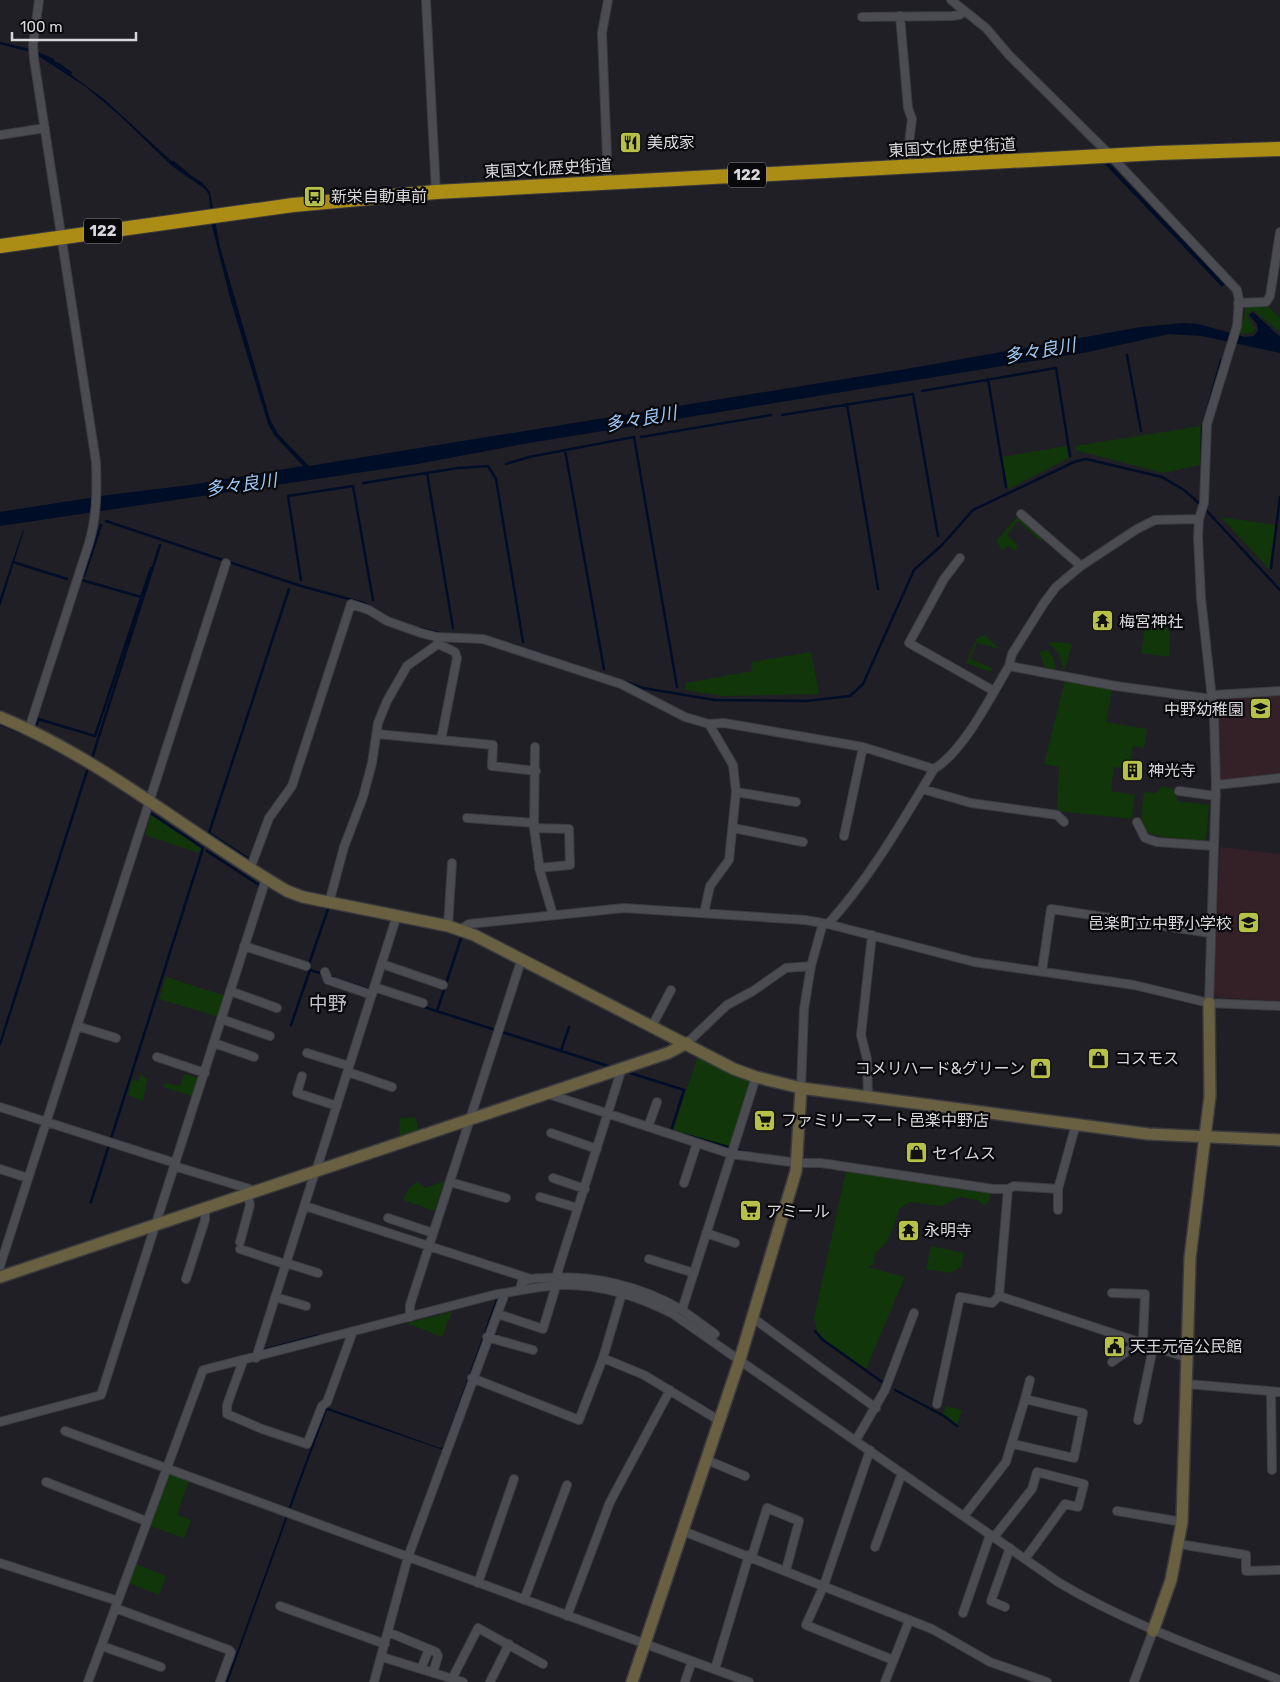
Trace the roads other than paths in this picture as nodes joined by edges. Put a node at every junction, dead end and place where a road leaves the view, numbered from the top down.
1 (39, 0) edge
2 (426, 0) edge
3 (608, 0) edge
4 (952, 0) edge
5 (971, 13) junction
6 (900, 16) junction
7 (862, 17) dead end
8 (44, 128) junction
9 (0, 135) edge
10 (1280, 149) edge
11 (1110, 156) junction
12 (906, 167) junction
13 (608, 182) junction
14 (436, 192) junction
15 (1280, 232) edge
16 (61, 237) junction
17 (0, 246) edge
18 (1238, 303) junction
19 (1022, 514) dead end
20 (1199, 519) junction
21 (960, 558) dead end
22 (226, 563) dead end
23 (1081, 566) junction
24 (438, 640) junction
25 (1009, 666) junction
26 (994, 691) junction
27 (1280, 691) edge
28 (1212, 697) junction
29 (0, 717) edge
30 (709, 724) junction
31 (29, 729) junction
32 (376, 734) junction
33 (441, 740) junction
34 (535, 747) dead end
35 (863, 747) junction
36 (934, 769) junction
37 (536, 771) junction
38 (1280, 778) edge
39 (1216, 785) junction
40 (922, 789) junction
41 (1179, 791) dead end
42 (736, 792) junction
43 (1216, 796) junction
44 (796, 802) dead end
45 (148, 803) junction
46 (467, 818) dead end
47 (1064, 822) dead end
48 (1137, 822) dead end
49 (534, 826) junction
50 (734, 828) junction
51 (844, 836) dead end
52 (803, 842) dead end
53 (1214, 846) junction
54 (452, 863) dead end
55 (539, 868) junction
56 (250, 869) junction
57 (266, 879) junction
58 (329, 903) junction
59 (704, 913) junction
60 (397, 915) junction
61 (553, 915) junction
62 (826, 923) junction
63 (448, 926) junction
64 (461, 930) junction
65 (1210, 933) junction
66 (872, 935) junction
67 (244, 946) junction
68 (522, 958) junction
69 (382, 964) junction
70 (306, 966) dead end
71 (811, 966) junction
72 (1042, 971) junction
73 (325, 972) dead end
74 (443, 985) dead end
75 (671, 990) dead end
76 (230, 991) junction
77 (373, 991) junction
78 (423, 1003) dead end
79 (1209, 1003) junction
80 (1280, 1006) edge
81 (277, 1008) dead end
82 (221, 1019) junction
83 (77, 1026) junction
84 (652, 1026) junction
85 (270, 1036) dead end
86 (116, 1038) dead end
87 (214, 1043) junction
88 (687, 1043) junction
89 (307, 1053) dead end
90 (157, 1057) dead end
91 (254, 1057) dead end
92 (622, 1068) junction
93 (348, 1069) junction
94 (205, 1073) junction
95 (302, 1076) dead end
96 (756, 1077) junction
97 (392, 1087) dead end
98 (801, 1088) junction
99 (547, 1094) junction
100 (868, 1097) junction
101 (657, 1102) dead end
102 (337, 1106) junction
103 (0, 1108) edge
104 (608, 1114) junction
105 (470, 1119) junction
106 (46, 1122) junction
107 (1076, 1124) junction
108 (648, 1127) junction
109 (551, 1132) dead end
110 (1206, 1137) junction
111 (1280, 1140) edge
112 (697, 1143) junction
113 (597, 1149) junction
114 (732, 1154) junction
115 (798, 1163) junction
116 (175, 1164) junction
117 (0, 1168) edge
118 (315, 1172) junction
119 (28, 1178) junction
120 (553, 1178) dead end
121 (450, 1182) junction
122 (684, 1183) dead end
123 (584, 1189) junction
124 (1008, 1189) junction
125 (1058, 1189) junction
126 (253, 1193) junction
127 (540, 1196) dead end
128 (506, 1198) dead end
129 (305, 1206) junction
130 (206, 1208) junction
131 (578, 1208) junction
132 (1058, 1210) dead end
133 (388, 1218) dead end
134 (155, 1225) junction
135 (434, 1233) junction
136 (706, 1233) junction
137 (736, 1243) dead end
138 (429, 1246) junction
139 (649, 1259) dead end
140 (286, 1264) junction
141 (0, 1266) edge
142 (318, 1273) dead end
143 (694, 1273) junction
144 (0, 1277) edge
145 (556, 1277) junction
146 (186, 1279) dead end
147 (531, 1279) junction
148 (556, 1286) junction
149 (520, 1289) junction
150 (505, 1293) junction
151 (622, 1293) junction
152 (1112, 1293) dead end
153 (999, 1296) junction
154 (275, 1297) junction
155 (306, 1306) dead end
156 (682, 1310) junction
157 (914, 1313) dead end
158 (498, 1314) junction
159 (410, 1317) junction
160 (753, 1318) junction
161 (353, 1331) junction
162 (715, 1334) dead end
163 (488, 1337) junction
164 (1141, 1343) junction
165 (1153, 1348) junction
166 (533, 1350) dead end
167 (256, 1358) junction
168 (603, 1358) junction
169 (1188, 1358) junction
170 (740, 1359) junction
171 (243, 1361) junction
172 (1112, 1362) dead end
173 (472, 1378) junction
174 (1030, 1380) dead end
175 (1187, 1384) junction
176 (670, 1390) junction
177 (1271, 1392) junction
178 (1280, 1392) edge
179 (1025, 1399) junction
180 (936, 1404) dead end
181 (876, 1408) junction
182 (1138, 1420) dead end
183 (720, 1421) junction
184 (0, 1422) edge
185 (65, 1431) dead end
186 (856, 1440) junction
187 (1012, 1444) junction
188 (870, 1450) junction
189 (707, 1460) junction
190 (166, 1468) junction
191 (1272, 1470) dead end
192 (902, 1472) junction
193 (745, 1476) dead end
194 (514, 1479) dead end
195 (46, 1482) dead end
196 (567, 1486) dead end
197 (1117, 1511) dead end
198 (964, 1516) junction
199 (146, 1521) junction
200 (1182, 1522) junction
201 (683, 1531) junction
202 (992, 1536) junction
203 (1179, 1544) junction
204 (875, 1547) dead end
205 (1010, 1548) junction
206 (750, 1556) junction
207 (408, 1557) junction
208 (1025, 1559) junction
209 (0, 1564) edge
210 (786, 1570) junction
211 (1280, 1570) edge
212 (478, 1583) junction
213 (824, 1585) junction
214 (524, 1600) junction
215 (117, 1604) junction
216 (280, 1606) dead end
217 (1005, 1607) dead end
218 (963, 1613) dead end
219 (567, 1616) junction
220 (909, 1620) junction
221 (1153, 1631) junction
222 (388, 1632) junction
223 (385, 1644) junction
224 (509, 1644) junction
225 (646, 1644) junction
226 (102, 1646) junction
227 (429, 1649) junction
228 (382, 1657) junction
229 (893, 1660) junction
230 (692, 1661) junction
231 (543, 1664) dead end
232 (161, 1667) dead end
233 (420, 1669) junction
234 (715, 1669) junction
235 (433, 1673) junction
236 (727, 1678) edge
237 (452, 1679) junction
238 (1280, 1680) edge
239 (88, 1682) edge
240 (220, 1682) edge
241 (374, 1682) edge
242 (462, 1682) edge
243 (490, 1682) edge
244 (632, 1682) edge
245 (685, 1682) edge
246 (749, 1682) edge
247 (885, 1682) edge
248 (1045, 1682) edge
249 (1134, 1682) edge

1 - 8 street
2 - 14 street
3 - 13 street
4 - 5 street
5 - 6 street
5 - 11 street
6 - 7 street
6 - 12 street
8 - 9 street
8 - 16 street
10 - 11 highway, 東国文化歴史街道 / 122
11 - 12 highway, 東国文化歴史街道 / 122
11 - 18 street
12 - 13 highway, 東国文化歴史街道 / 122
13 - 14 highway, 東国文化歴史街道 / 122
14 - 16 highway, 東国文化歴史街道 / 122
15 - 18 street
16 - 17 highway, 東国文化歴史街道 / 122
16 - 31 street
18 - 20 street
19 - 23 street
20 - 23 street
20 - 28 street
21 - 26 street
22 - 45 street
23 - 25 street
24 - 30 street
24 - 32 street
24 - 33 street
24 - 56 street
25 - 26 street
25 - 28 street
26 - 36 street
27 - 28 street
28 - 39 street
29 - 31 street
30 - 35 street
30 - 42 street
31 - 45 street
32 - 33 street
32 - 58 street
33 - 37 street
34 - 37 street
35 - 36 street
35 - 51 street
36 - 40 street
37 - 49 street
38 - 39 street
39 - 43 street
40 - 47 street
40 - 62 street
41 - 43 street
42 - 44 street
42 - 50 street
43 - 53 street
45 - 56 street
45 - 83 street
46 - 49 street
48 - 53 street
49 - 55 street
49 - 55 street
50 - 52 street
50 - 59 street
53 - 65 street
54 - 63 street
55 - 61 street
56 - 57 street
57 - 58 street
57 - 67 street
58 - 60 street
59 - 61 street
59 - 62 street
60 - 63 street
60 - 69 street
61 - 64 street
62 - 66 street
62 - 71 street
63 - 64 street
64 - 68 street
65 - 72 street
65 - 79 street
66 - 72 street
66 - 100 street
67 - 70 street
67 - 76 street
68 - 84 street
68 - 105 street
69 - 74 street
69 - 77 street
71 - 88 street
71 - 98 street
72 - 79 street
73 - 77 street
75 - 84 street
76 - 81 street
76 - 82 street
77 - 78 street
77 - 93 street
79 - 80 street
79 - 110 street
82 - 85 street
82 - 87 street
83 - 86 street
83 - 106 street
84 - 88 street
87 - 91 street
87 - 94 street
88 - 92 street
88 - 96 street
89 - 93 street
90 - 94 street
92 - 99 street
92 - 104 street
93 - 97 street
93 - 102 street
94 - 116 street
95 - 102 street
96 - 98 street
96 - 114 street
98 - 100 street
98 - 115 street
99 - 104 street
99 - 105 street
100 - 107 street
101 - 108 street
102 - 118 street
103 - 106 street
104 - 108 street
104 - 113 street
105 - 118 street
105 - 121 street
106 - 116 street
106 - 119 street
107 - 110 street
107 - 125 street
108 - 112 street
109 - 113 street
110 - 111 street
110 - 169 street
112 - 114 street
112 - 122 street
113 - 123 street
114 - 115 street
114 - 136 street
115 - 124 street
115 - 160 street
116 - 126 street
116 - 134 street
117 - 119 street
118 - 126 street
118 - 129 street
119 - 141 street
120 - 123 street
121 - 128 street
121 - 135 street
123 - 131 street
124 - 125 street
124 - 153 street
125 - 132 street
126 - 130 street
126 - 140 street
127 - 131 street
129 - 138 street
129 - 140 street
130 - 134 street
130 - 146 street
131 - 145 street
133 - 135 street
134 - 144 street
134 - 184 street
135 - 138 street
136 - 137 street
136 - 143 street
138 - 147 street
138 - 159 street
139 - 143 street
140 - 142 street
140 - 154 street
143 - 156 street
145 - 147 street
145 - 148 street
145 - 156 street
147 - 149 street
148 - 149 street
148 - 151 street
148 - 158 street
149 - 150 street
150 - 158 street
150 - 159 street
151 - 168 street
151 - 170 street
152 - 164 street
153 - 164 street
153 - 180 street
154 - 155 street
154 - 167 street
156 - 162 street
157 - 181 street
158 - 163 street
159 - 161 street
160 - 170 street
160 - 181 street
161 - 167 street
161 - 171 street
163 - 166 street
163 - 173 street
164 - 165 street
164 - 172 street
165 - 169 street
165 - 182 street
167 - 171 street
168 - 173 street
168 - 176 street
169 - 175 street
170 - 183 street
170 - 186 street
171 - 190 street
173 - 207 street
174 - 179 street
175 - 177 street
175 - 200 street
176 - 183 street
176 - 219 street
177 - 178 street
177 - 191 street
179 - 187 street
179 - 187 street
181 - 186 street
183 - 189 street
185 - 190 street
186 - 188 street
187 - 198 street
188 - 192 street
188 - 213 street
189 - 193 street
189 - 201 street
190 - 199 street
190 - 207 street
192 - 198 street
192 - 204 street
194 - 212 street
195 - 199 street
196 - 214 street
197 - 200 street
198 - 202 street
199 - 215 street
200 - 203 street
201 - 206 street
201 - 225 street
202 - 205 street
202 - 208 street
202 - 218 street
203 - 211 street
203 - 221 street
205 - 208 street
205 - 217 street
206 - 210 street
206 - 210 street
206 - 234 street
207 - 212 street
207 - 222 street
208 - 221 street
209 - 215 street
210 - 213 street
212 - 214 street
213 - 220 street
213 - 229 street
214 - 219 street
215 - 226 street
215 - 240 street
216 - 223 street
219 - 225 street
220 - 229 street
220 - 248 street
221 - 238 street
221 - 249 street
222 - 223 street
222 - 227 street
223 - 228 street
224 - 231 street
224 - 237 street
224 - 243 street
225 - 230 street
225 - 244 street
226 - 232 street
226 - 239 street
227 - 233 street
227 - 235 street
228 - 233 street
228 - 241 street
229 - 247 street
230 - 234 street
230 - 245 street
233 - 235 street
234 - 236 street
235 - 237 street
236 - 246 street
237 - 242 street

